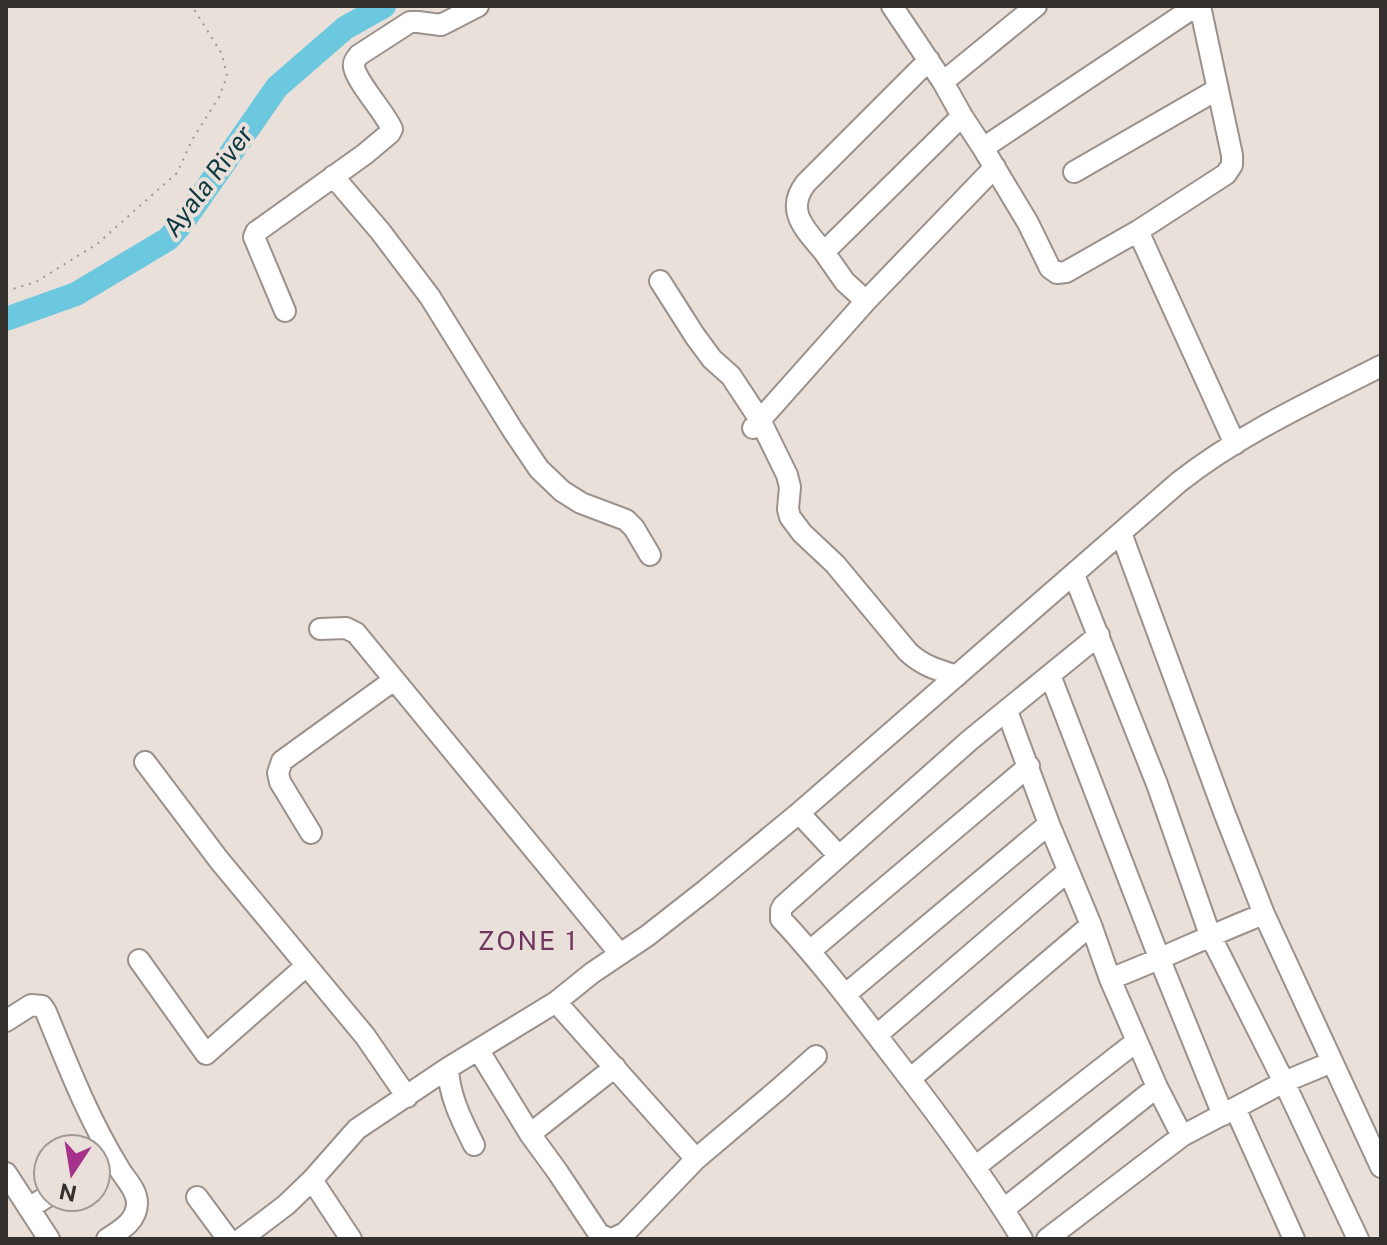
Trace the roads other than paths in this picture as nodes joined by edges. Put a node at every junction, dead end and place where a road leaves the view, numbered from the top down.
1 (478, 6) edge
2 (1036, 6) edge
3 (1198, 6) edge
4 (898, 8) edge
5 (929, 60) junction
6 (943, 82) junction
7 (1218, 89) junction
8 (962, 116) junction
9 (983, 148) junction
10 (995, 167) junction
11 (1074, 172) dead end
12 (333, 176) junction
13 (1138, 231) junction
14 (824, 252) junction
15 (660, 281) dead end
16 (866, 301) junction
17 (285, 311) dead end
18 (1381, 366) edge
19 (756, 425) junction
20 (1235, 444) junction
21 (1121, 533) junction
22 (650, 555) dead end
23 (1074, 575) junction
24 (320, 629) dead end
25 (1099, 635) junction
26 (1050, 675) junction
27 (957, 676) junction
28 (394, 680) junction
29 (1007, 711) junction
30 (145, 762) dead end
31 (1029, 766) junction
32 (799, 813) junction
33 (1049, 824) junction
34 (311, 833) dead end
35 (839, 856) junction
36 (1067, 872) junction
37 (1264, 914) junction
38 (1091, 925) junction
39 (1210, 935) junction
40 (810, 951) junction
41 (620, 954) junction
42 (139, 960) dead end
43 (1160, 960) junction
44 (306, 966) junction
45 (1110, 979) junction
46 (846, 994) junction
47 (556, 1002) junction
48 (6, 1021) edge
49 (877, 1035) junction
50 (1137, 1041) junction
51 (479, 1051) junction
52 (816, 1056) dead end
53 (1332, 1062) junction
54 (615, 1067) junction
55 (448, 1068) junction
56 (910, 1079) junction
57 (1284, 1082) junction
58 (1157, 1087) junction
59 (407, 1097) junction
60 (1229, 1112) junction
61 (530, 1134) junction
62 (1182, 1136) junction
63 (474, 1145) dead end
64 (696, 1159) junction
65 (975, 1167) junction
66 (1381, 1167) edge
67 (6, 1173) edge
68 (312, 1180) junction
69 (197, 1197) dead end
70 (32, 1206) edge
71 (29, 1208) junction
72 (1004, 1209) junction
73 (49, 1239) edge
74 (107, 1239) edge
75 (228, 1239) edge
76 (241, 1239) edge
77 (351, 1239) edge
78 (610, 1239) edge
79 (1022, 1239) edge
80 (1047, 1239) edge
81 (1294, 1239) edge
82 (1358, 1239) edge

1 - 12 street
2 - 6 street
3 - 7 street
3 - 9 street
4 - 5 street
5 - 6 street
5 - 14 street
6 - 8 street
7 - 11 street
7 - 13 street
8 - 9 street
8 - 14 street
9 - 10 street
10 - 13 street
10 - 16 street
12 - 17 street
12 - 22 street
13 - 20 street
14 - 16 street
15 - 19 street
16 - 19 street
18 - 20 street
19 - 27 street
20 - 21 street
21 - 23 street
21 - 37 street
23 - 25 street
23 - 27 street
24 - 28 street
25 - 26 street
25 - 39 street
26 - 29 street
26 - 43 street
27 - 32 street
28 - 34 street
28 - 41 street
29 - 31 street
29 - 35 street
30 - 44 street
31 - 33 street
31 - 40 street
32 - 35 street
32 - 41 street
33 - 36 street
33 - 46 street
35 - 40 street
36 - 38 street
36 - 49 street
37 - 39 street
37 - 53 street
38 - 45 street
38 - 56 street
39 - 43 street
39 - 57 street
40 - 46 street
41 - 47 street
42 - 44 street
43 - 45 street
43 - 60 street
44 - 59 street
45 - 50 street
46 - 49 street
47 - 51 street
47 - 54 street
48 - 74 street
49 - 56 street
50 - 58 street
50 - 65 street
51 - 55 street
51 - 61 street
52 - 64 street
53 - 57 street
53 - 66 street
54 - 61 street
54 - 64 street
55 - 59 street
55 - 63 street
56 - 65 street
57 - 60 street
57 - 82 street
58 - 62 street
58 - 72 street
59 - 68 street
60 - 62 street
60 - 81 street
61 - 78 street
62 - 80 street
64 - 78 street
65 - 72 street
67 - 71 street
68 - 76 street
68 - 77 street
69 - 75 street
70 - 71 street
71 - 73 street
72 - 79 street

